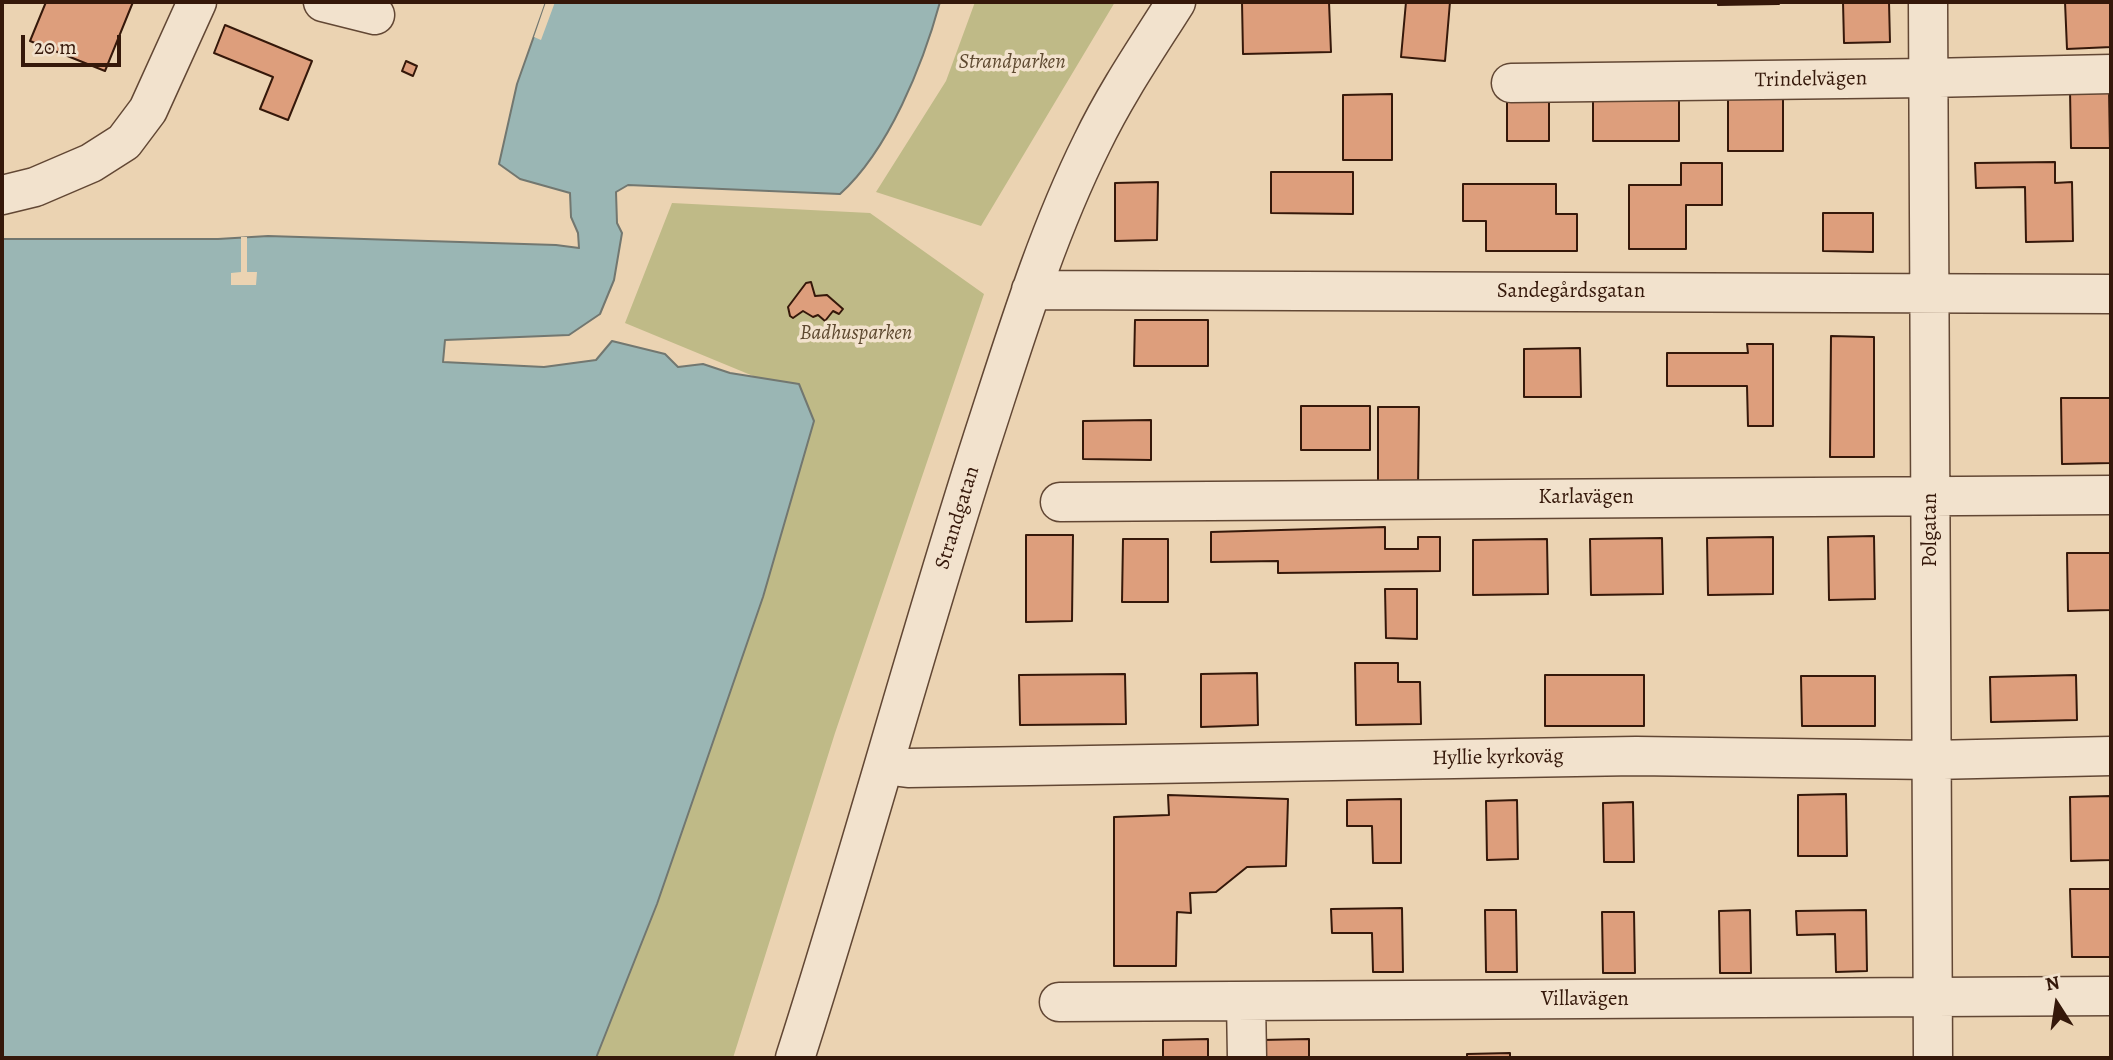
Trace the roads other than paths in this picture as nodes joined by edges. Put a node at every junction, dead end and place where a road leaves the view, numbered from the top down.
1 (197, 2) edge
2 (323, 2) edge
3 (1176, 2) edge
4 (1928, 2) edge
5 (375, 15) dead end
6 (2111, 74) edge
7 (1927, 78) junction
8 (1511, 83) dead end
9 (2, 195) edge
10 (1031, 290) junction
11 (1930, 294) junction
12 (2111, 294) edge
13 (1931, 495) junction
14 (2111, 495) edge
15 (1060, 502) dead end
16 (2111, 756) edge
17 (1932, 760) junction
18 (884, 765) junction
19 (2111, 996) edge
20 (1933, 998) junction
21 (1246, 1001) junction
22 (1059, 1002) dead end
23 (795, 1058) edge
24 (1247, 1058) edge
25 (1933, 1058) edge

1 - 9 street
2 - 5 street
3 - 10 street, Strandgatan
4 - 7 street, Polgatan
6 - 7 street, Trindelvägen
7 - 8 street, Trindelvägen
7 - 11 street, Polgatan
10 - 11 street, Sandegårdsgatan
10 - 18 street, Strandgatan
11 - 12 street, Sandegårdsgatan
11 - 13 street, Polgatan
13 - 14 street, Karlavägen
13 - 15 street, Karlavägen
13 - 17 street, Polgatan
16 - 17 street, Hyllie kyrkoväg
17 - 18 street, Hyllie kyrkoväg
17 - 20 street, Polgatan
18 - 23 street, Strandgatan
19 - 20 street, Villavägen
20 - 21 street, Villavägen
20 - 25 street, Polgatan
21 - 22 street, Villavägen
21 - 24 street

